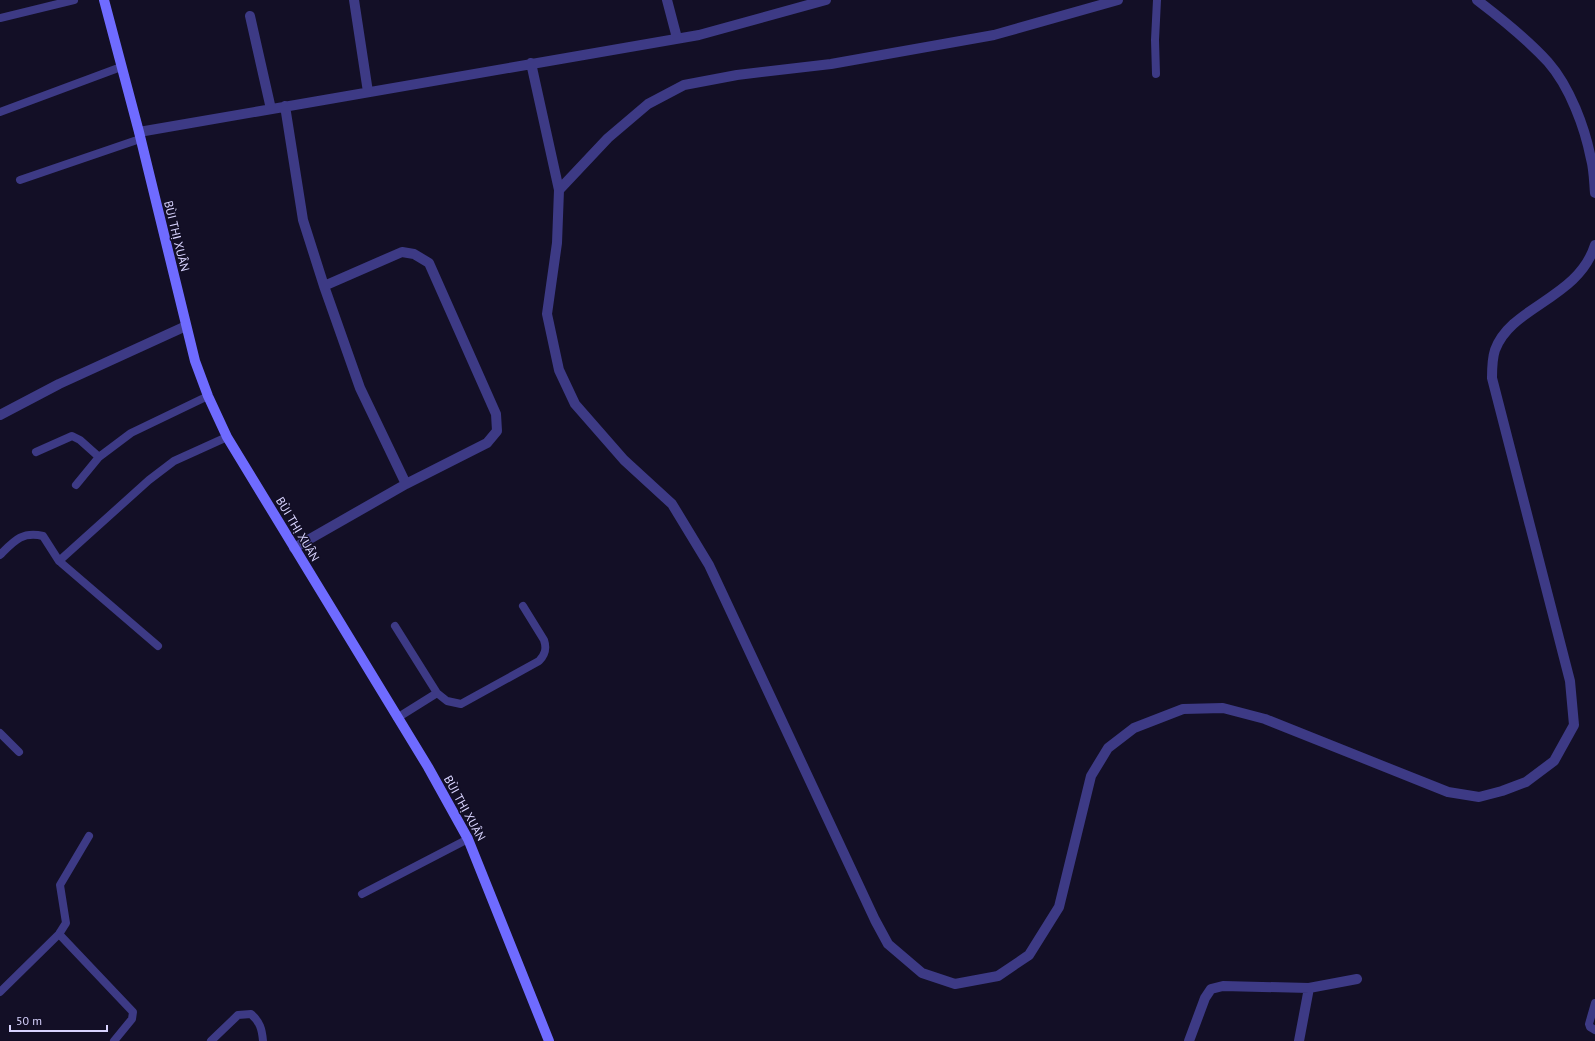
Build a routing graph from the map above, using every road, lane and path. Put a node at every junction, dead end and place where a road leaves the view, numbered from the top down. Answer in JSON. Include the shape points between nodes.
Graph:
{"nodes":[{"id":1,"x":74,"y":0,"type":"edge"},
{"id":2,"x":104,"y":0,"type":"edge"},
{"id":3,"x":354,"y":0,"type":"edge"},
{"id":4,"x":667,"y":0,"type":"edge"},
{"id":5,"x":826,"y":0,"type":"edge"},
{"id":6,"x":1118,"y":0,"type":"edge"},
{"id":7,"x":1156,"y":0,"type":"edge"},
{"id":8,"x":1477,"y":0,"type":"edge"},
{"id":9,"x":250,"y":16,"type":"dead end"},
{"id":10,"x":0,"y":18,"type":"edge"},
{"id":11,"x":677,"y":38,"type":"junction"},
{"id":12,"x":531,"y":63,"type":"junction"},
{"id":13,"x":121,"y":67,"type":"junction"},
{"id":14,"x":1156,"y":74,"type":"dead end"},
{"id":15,"x":368,"y":92,"type":"junction"},
{"id":16,"x":285,"y":106,"type":"junction"},
{"id":17,"x":271,"y":109,"type":"junction"},
{"id":18,"x":0,"y":112,"type":"edge"},
{"id":19,"x":139,"y":136,"type":"junction"},
{"id":20,"x":20,"y":180,"type":"dead end"},
{"id":21,"x":559,"y":190,"type":"junction"},
{"id":22,"x":1595,"y":193,"type":"edge"},
{"id":23,"x":1595,"y":245,"type":"edge"},
{"id":24,"x":324,"y":286,"type":"junction"},
{"id":25,"x":186,"y":326,"type":"junction"},
{"id":26,"x":208,"y":396,"type":"junction"},
{"id":27,"x":0,"y":415,"type":"edge"},
{"id":28,"x":227,"y":437,"type":"junction"},
{"id":29,"x":36,"y":452,"type":"dead end"},
{"id":30,"x":99,"y":457,"type":"junction"},
{"id":31,"x":76,"y":484,"type":"dead end"},
{"id":32,"x":406,"y":484,"type":"junction"},
{"id":33,"x":294,"y":548,"type":"junction"},
{"id":34,"x":0,"y":555,"type":"edge"},
{"id":35,"x":59,"y":560,"type":"junction"},
{"id":36,"x":523,"y":606,"type":"dead end"},
{"id":37,"x":395,"y":626,"type":"dead end"},
{"id":38,"x":158,"y":646,"type":"dead end"},
{"id":39,"x":437,"y":693,"type":"junction"},
{"id":40,"x":398,"y":718,"type":"junction"},
{"id":41,"x":0,"y":733,"type":"edge"},
{"id":42,"x":19,"y":752,"type":"dead end"},
{"id":43,"x":90,"y":836,"type":"dead end"},
{"id":44,"x":468,"y":839,"type":"junction"},
{"id":45,"x":362,"y":894,"type":"dead end"},
{"id":46,"x":59,"y":934,"type":"junction"},
{"id":47,"x":1357,"y":979,"type":"dead end"},
{"id":48,"x":1309,"y":988,"type":"junction"},
{"id":49,"x":0,"y":992,"type":"edge"},
{"id":50,"x":1595,"y":1003,"type":"edge"},
{"id":51,"x":1595,"y":1030,"type":"edge"},
{"id":52,"x":114,"y":1041,"type":"edge"},
{"id":53,"x":211,"y":1041,"type":"edge"},
{"id":54,"x":263,"y":1041,"type":"edge"},
{"id":55,"x":549,"y":1041,"type":"edge"},
{"id":56,"x":1189,"y":1041,"type":"edge"},
{"id":57,"x":1299,"y":1041,"type":"edge"}],
"edges":[{"from":1,"to":10,"type":"lane"},
{"from":2,"to":13,"type":"main road","name":"BÙI THỊ XUÂN"},
{"from":3,"to":15,"type":"street"},
{"from":4,"to":11,"type":"street"},
{"from":5,"to":11,"type":"street","via":[[699,35]]},
{"from":6,"to":21,"type":"street","via":[[994,35],[831,64],[684,84],[642,109],[608,138]]},
{"from":7,"to":14,"type":"lane"},
{"from":8,"to":22,"type":"street","via":[[1517,31],[1549,64],[1566,90],[1584,131],[1592,160]]},
{"from":9,"to":17,"type":"street"},
{"from":11,"to":12,"type":"street"},
{"from":12,"to":15,"type":"street"},
{"from":12,"to":21,"type":"street"},
{"from":13,"to":18,"type":"lane"},
{"from":13,"to":19,"type":"main road","name":"BÙI THỊ XUÂN"},
{"from":15,"to":16,"type":"street"},
{"from":16,"to":17,"type":"street"},
{"from":16,"to":24,"type":"street","via":[[303,220]]},
{"from":17,"to":19,"type":"street"},
{"from":19,"to":20,"type":"lane"},
{"from":19,"to":25,"type":"main road","name":"BÙI THỊ XUÂN"},
{"from":21,"to":23,"type":"street","via":[[557,243],[547,314],[559,370],[575,404],[624,460],[672,504],[709,565],[888,944],[922,973],[955,984],[998,976],[1029,955],[1059,907],[1091,776],[1108,748],[1134,728],[1183,709],[1224,708],[1265,719],[1448,792],[1479,797],[1526,782],[1554,761],[1574,726],[1570,681],[1492,378],[1492,365],[1495,350],[1510,328],[1578,276],[1592,256]]},
{"from":24,"to":32,"type":"street","via":[[360,388]]},
{"from":24,"to":32,"type":"street","via":[[402,252],[414,254],[429,263],[496,414],[497,431],[488,443]]},
{"from":25,"to":26,"type":"main road","name":"BÙI THỊ XUÂN"},
{"from":25,"to":27,"type":"street","via":[[59,384]]},
{"from":26,"to":28,"type":"main road","name":"BÙI THỊ XUÂN"},
{"from":26,"to":30,"type":"lane","via":[[131,433]]},
{"from":28,"to":33,"type":"main road","name":"BÙI THỊ XUÂN"},
{"from":28,"to":35,"type":"lane","via":[[174,461]]},
{"from":29,"to":30,"type":"lane","via":[[72,436]]},
{"from":30,"to":31,"type":"lane"},
{"from":32,"to":33,"type":"street"},
{"from":33,"to":40,"type":"main road","name":"BÙI THỊ XUÂN"},
{"from":34,"to":35,"type":"lane","via":[[11,544],[28,534],[43,536]]},
{"from":35,"to":38,"type":"lane"},
{"from":36,"to":39,"type":"lane","via":[[544,640],[545,655],[539,661],[461,704],[447,701]]},
{"from":37,"to":39,"type":"lane"},
{"from":39,"to":40,"type":"lane"},
{"from":40,"to":44,"type":"main road","name":"BÙI THỊ XUÂN"},
{"from":41,"to":42,"type":"lane"},
{"from":43,"to":46,"type":"lane","via":[[60,885],[66,923]]},
{"from":44,"to":45,"type":"lane"},
{"from":44,"to":55,"type":"main road","name":"BÙI THỊ XUÂN"},
{"from":46,"to":49,"type":"lane"},
{"from":46,"to":52,"type":"lane","via":[[133,1012],[132,1019]]},
{"from":47,"to":48,"type":"street"},
{"from":48,"to":56,"type":"street","via":[[1223,986],[1211,989],[1205,998]]},
{"from":48,"to":57,"type":"street"},
{"from":50,"to":51,"type":"lane","via":[[1590,1027]]},
{"from":53,"to":54,"type":"lane","via":[[238,1015],[251,1014],[258,1020]]}]}
